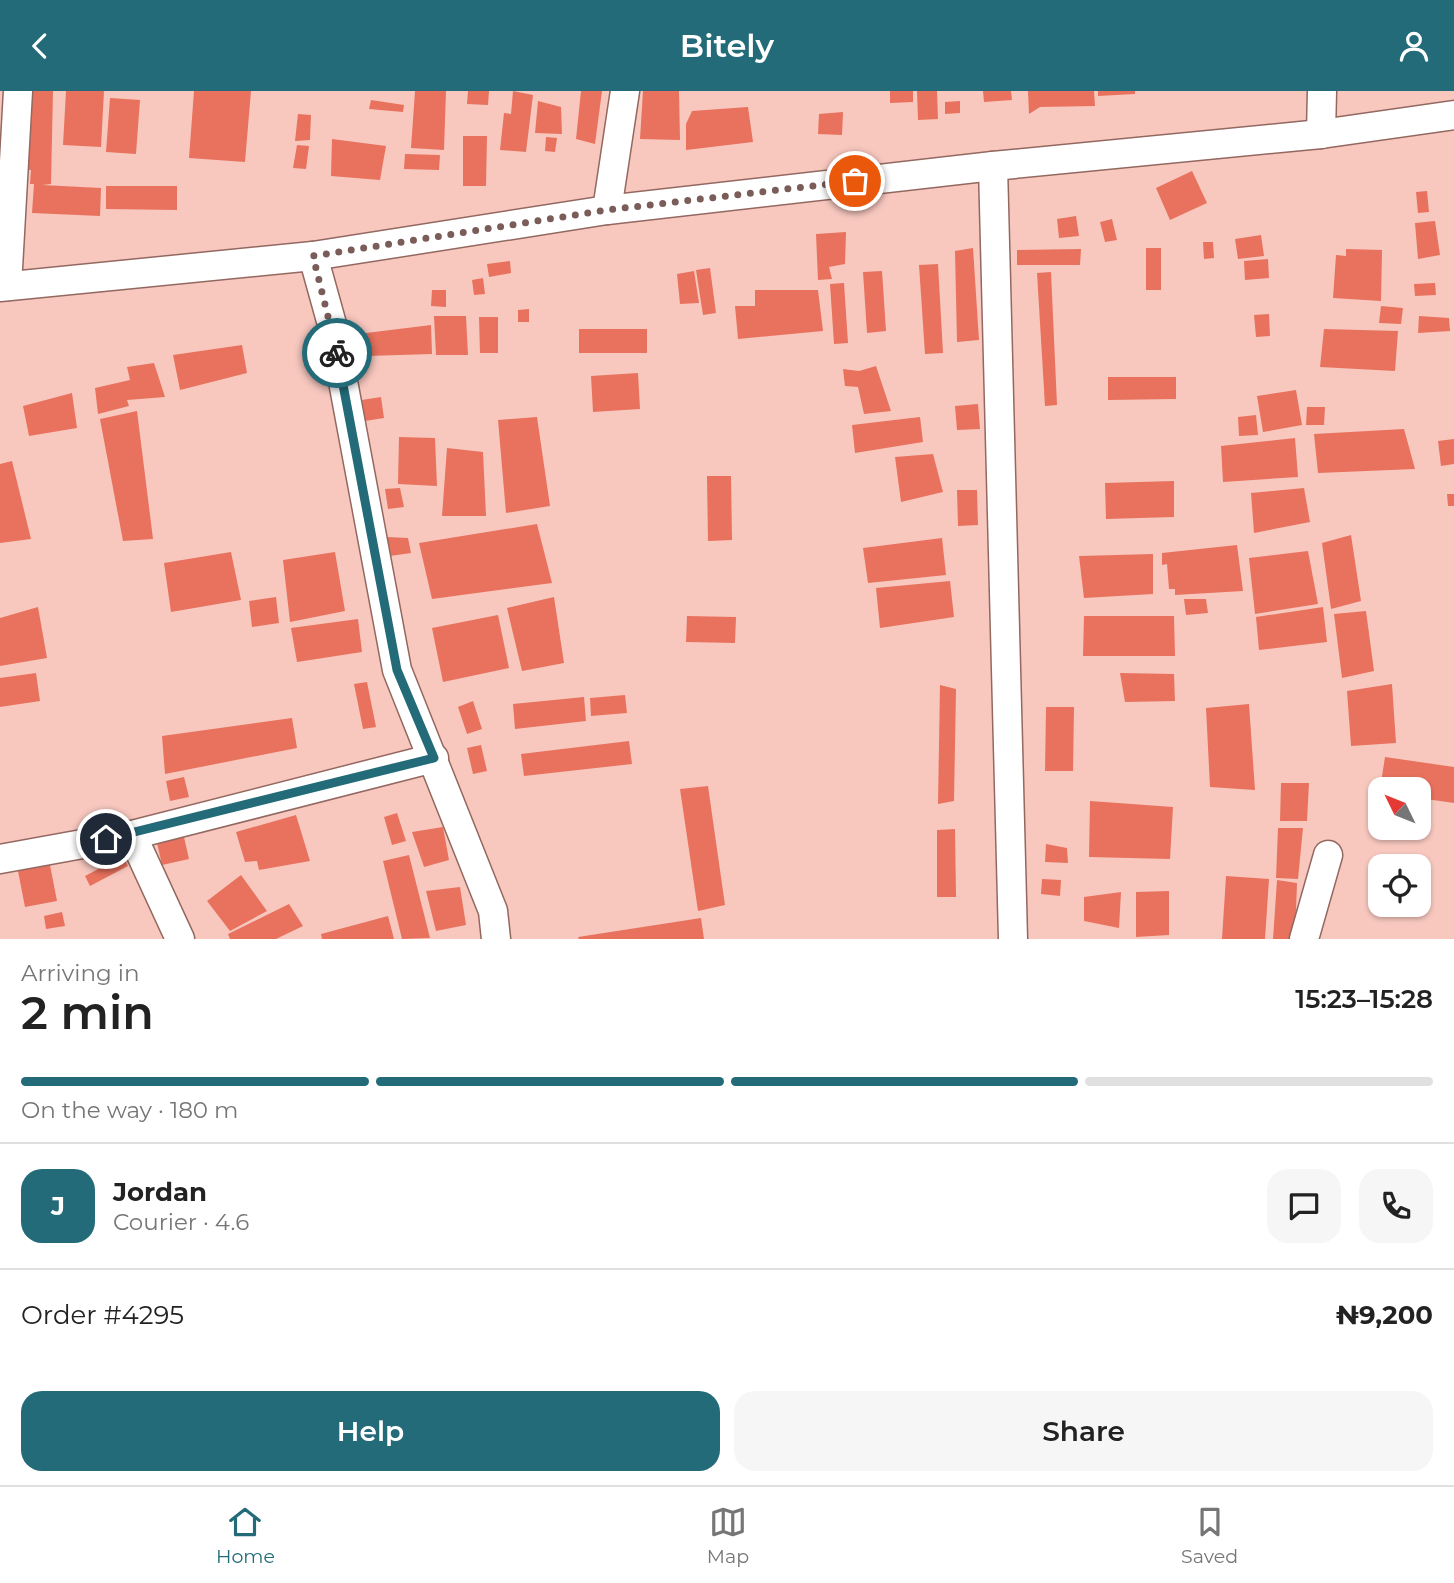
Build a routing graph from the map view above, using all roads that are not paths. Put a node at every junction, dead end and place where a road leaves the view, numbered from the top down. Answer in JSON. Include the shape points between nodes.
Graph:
{"nodes":[{"id":1,"x":18,"y":91,"type":"edge"},
{"id":2,"x":625,"y":91,"type":"edge"},
{"id":3,"x":1322,"y":91,"type":"edge"},
{"id":4,"x":1453,"y":121,"type":"edge"},
{"id":5,"x":1321,"y":134,"type":"junction"},
{"id":6,"x":993,"y":166,"type":"junction"},
{"id":7,"x":607,"y":210,"type":"junction"},
{"id":8,"x":313,"y":256,"type":"junction"},
{"id":9,"x":4,"y":286,"type":"edge"},
{"id":10,"x":434,"y":758,"type":"junction"},
{"id":11,"x":132,"y":835,"type":"junction"},
{"id":12,"x":1328,"y":855,"type":"dead end"},
{"id":13,"x":0,"y":859,"type":"edge"},
{"id":14,"x":180,"y":939,"type":"edge"},
{"id":15,"x":496,"y":939,"type":"edge"},
{"id":16,"x":1013,"y":939,"type":"edge"},
{"id":17,"x":1304,"y":939,"type":"edge"}],
"edges":[{"from":1,"to":9,"type":"street"},
{"from":2,"to":7,"type":"street"},
{"from":3,"to":5,"type":"street"},
{"from":4,"to":5,"type":"street"},
{"from":5,"to":6,"type":"street"},
{"from":6,"to":7,"type":"street"},
{"from":6,"to":16,"type":"street"},
{"from":7,"to":8,"type":"street"},
{"from":8,"to":9,"type":"street"},
{"from":8,"to":10,"type":"street","via":[[332,328],[397,670]]},
{"from":10,"to":11,"type":"street"},
{"from":10,"to":15,"type":"street","via":[[493,911]]},
{"from":11,"to":13,"type":"street"},
{"from":11,"to":14,"type":"street"},
{"from":12,"to":17,"type":"street"}]}
